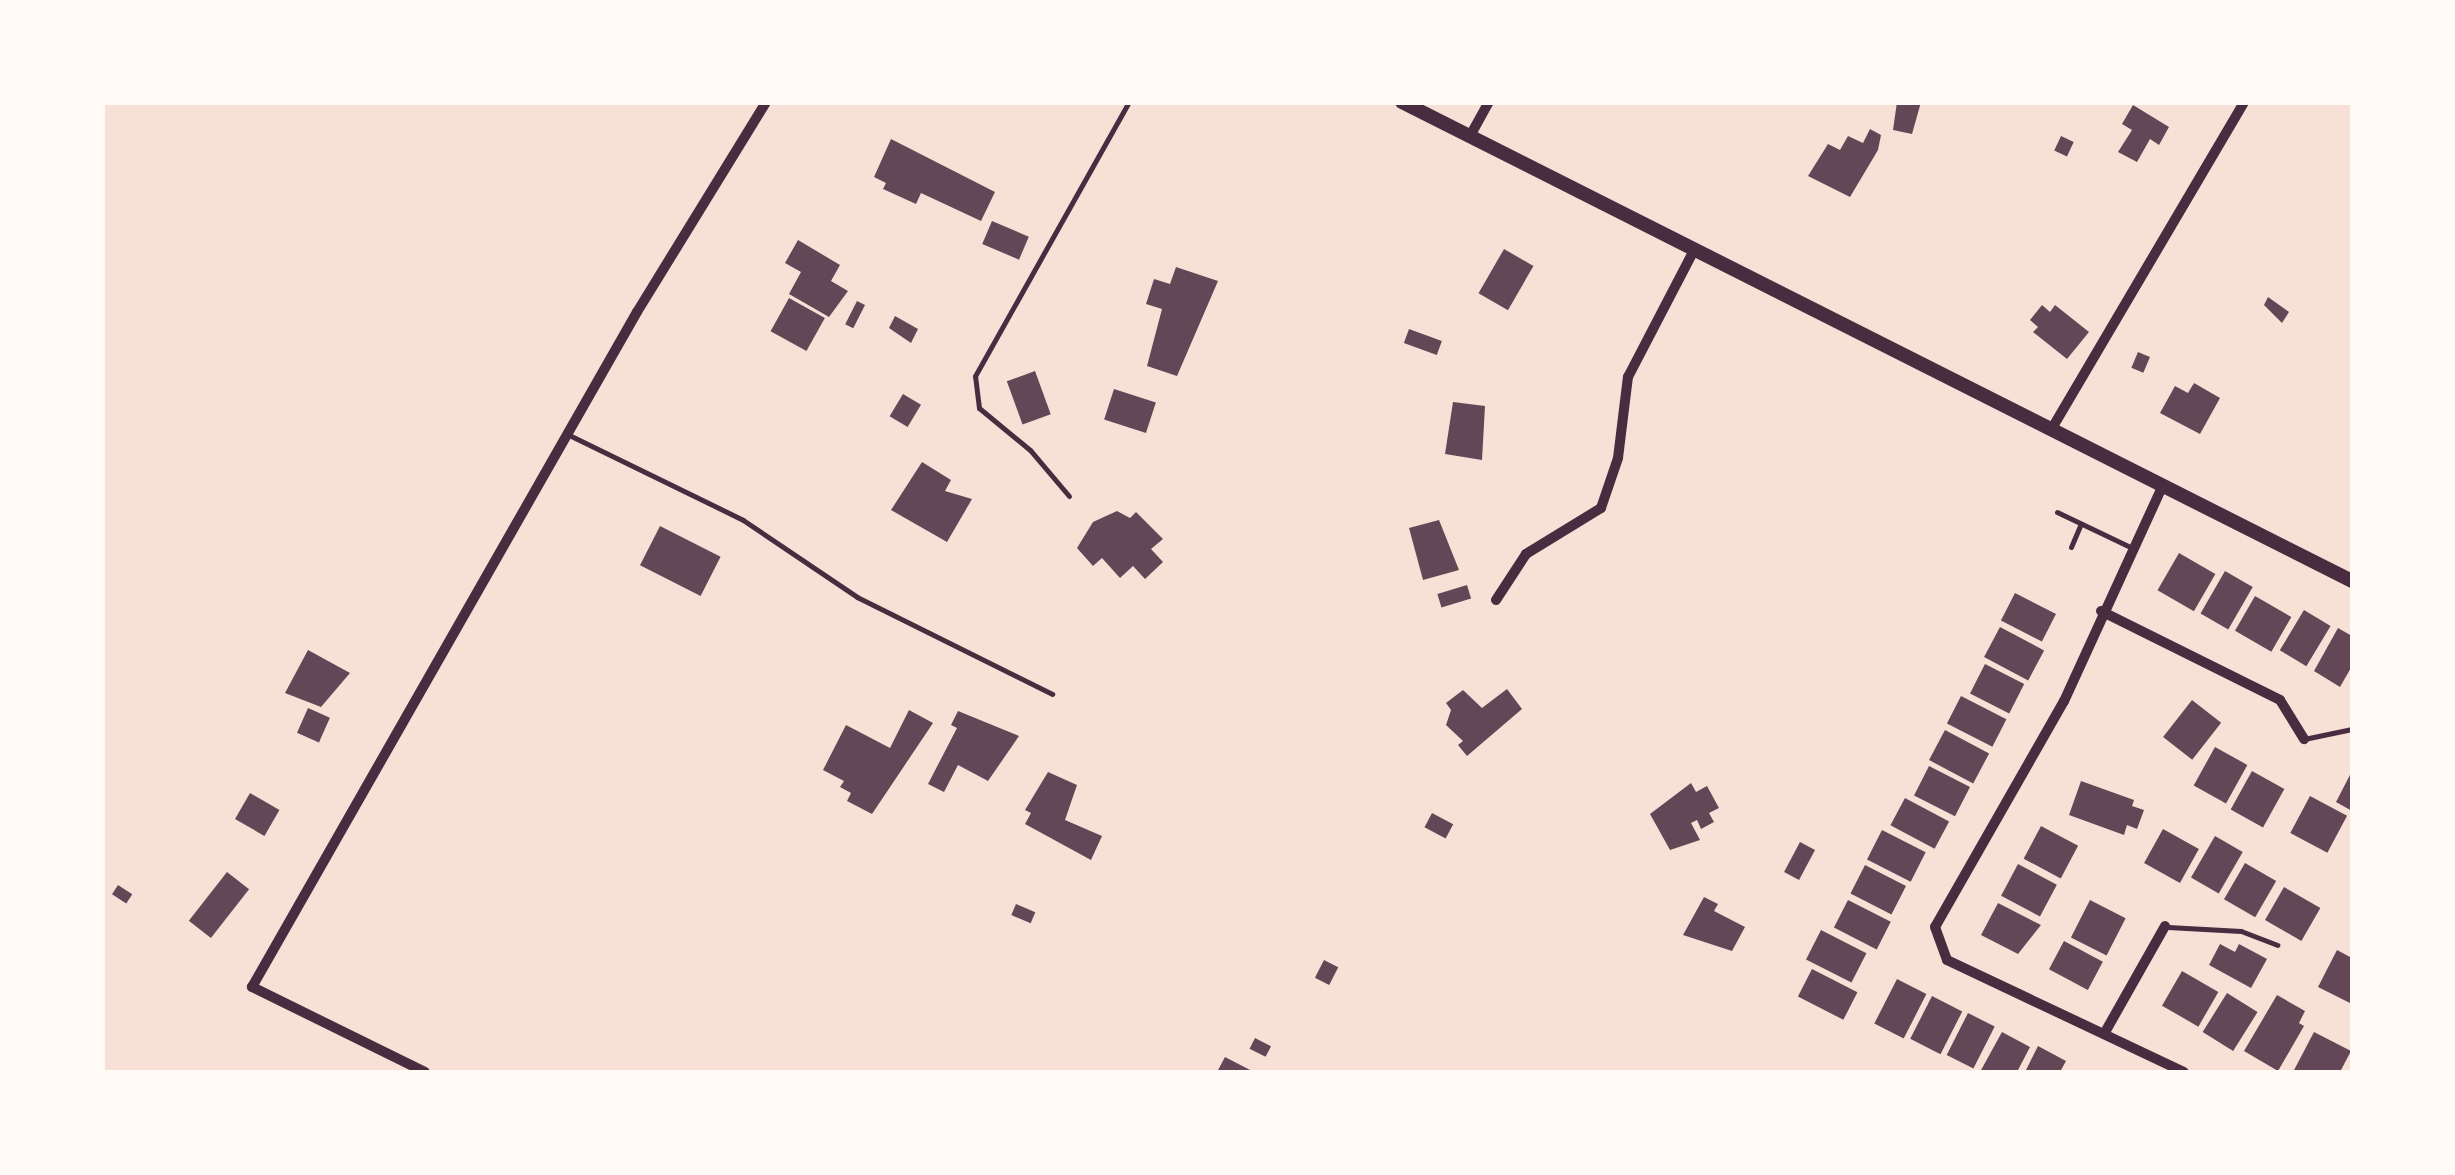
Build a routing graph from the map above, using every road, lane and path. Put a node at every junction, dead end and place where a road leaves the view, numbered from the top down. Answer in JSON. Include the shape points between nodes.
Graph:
{"nodes":[{"id":1,"x":766,"y":102,"type":"edge"},
{"id":2,"x":1130,"y":102,"type":"edge"},
{"id":3,"x":1402,"y":102,"type":"edge"},
{"id":4,"x":1489,"y":102,"type":"edge"},
{"id":5,"x":2244,"y":102,"type":"edge"},
{"id":6,"x":1470,"y":136,"type":"junction"},
{"id":7,"x":1692,"y":254,"type":"junction"},
{"id":8,"x":2052,"y":430,"type":"junction"},
{"id":9,"x":568,"y":434,"type":"junction"},
{"id":10,"x":2162,"y":485,"type":"junction"},
{"id":11,"x":1070,"y":496,"type":"dead end"},
{"id":12,"x":2057,"y":512,"type":"dead end"},
{"id":13,"x":2082,"y":524,"type":"junction"},
{"id":14,"x":2071,"y":548,"type":"dead end"},
{"id":15,"x":2132,"y":548,"type":"junction"},
{"id":16,"x":2352,"y":581,"type":"edge"},
{"id":17,"x":1496,"y":600,"type":"dead end"},
{"id":18,"x":2101,"y":610,"type":"junction"},
{"id":19,"x":1052,"y":694,"type":"dead end"},
{"id":20,"x":2352,"y":729,"type":"edge"},
{"id":21,"x":2304,"y":740,"type":"joint"},
{"id":22,"x":2165,"y":926,"type":"joint"},
{"id":23,"x":2277,"y":945,"type":"dead end"},
{"id":24,"x":2104,"y":1034,"type":"junction"},
{"id":25,"x":425,"y":1072,"type":"edge"},
{"id":26,"x":2184,"y":1072,"type":"edge"}],
"edges":[{"from":1,"to":9,"type":"street"},
{"from":2,"to":11,"type":"lane","via":[[975,376],[979,408],[1030,450]]},
{"from":3,"to":6,"type":"street"},
{"from":4,"to":6,"type":"street"},
{"from":5,"to":8,"type":"street"},
{"from":6,"to":7,"type":"street"},
{"from":7,"to":8,"type":"street"},
{"from":7,"to":17,"type":"street","via":[[1628,377],[1615,472],[1602,508],[1526,554]]},
{"from":8,"to":10,"type":"street"},
{"from":9,"to":19,"type":"lane","via":[[743,520],[857,597]]},
{"from":9,"to":25,"type":"street","via":[[252,987]]},
{"from":10,"to":15,"type":"street"},
{"from":10,"to":16,"type":"street"},
{"from":12,"to":13,"type":"lane"},
{"from":13,"to":14,"type":"lane"},
{"from":13,"to":15,"type":"lane"},
{"from":15,"to":18,"type":"street"},
{"from":18,"to":21,"type":"street","via":[[2280,700]]},
{"from":18,"to":24,"type":"street","via":[[2064,701],[1940,911],[1936,942],[1947,960]]},
{"from":20,"to":21,"type":"lane"},
{"from":22,"to":23,"type":"lane","via":[[2241,931]]},
{"from":22,"to":24,"type":"street"},
{"from":24,"to":26,"type":"street"}]}
